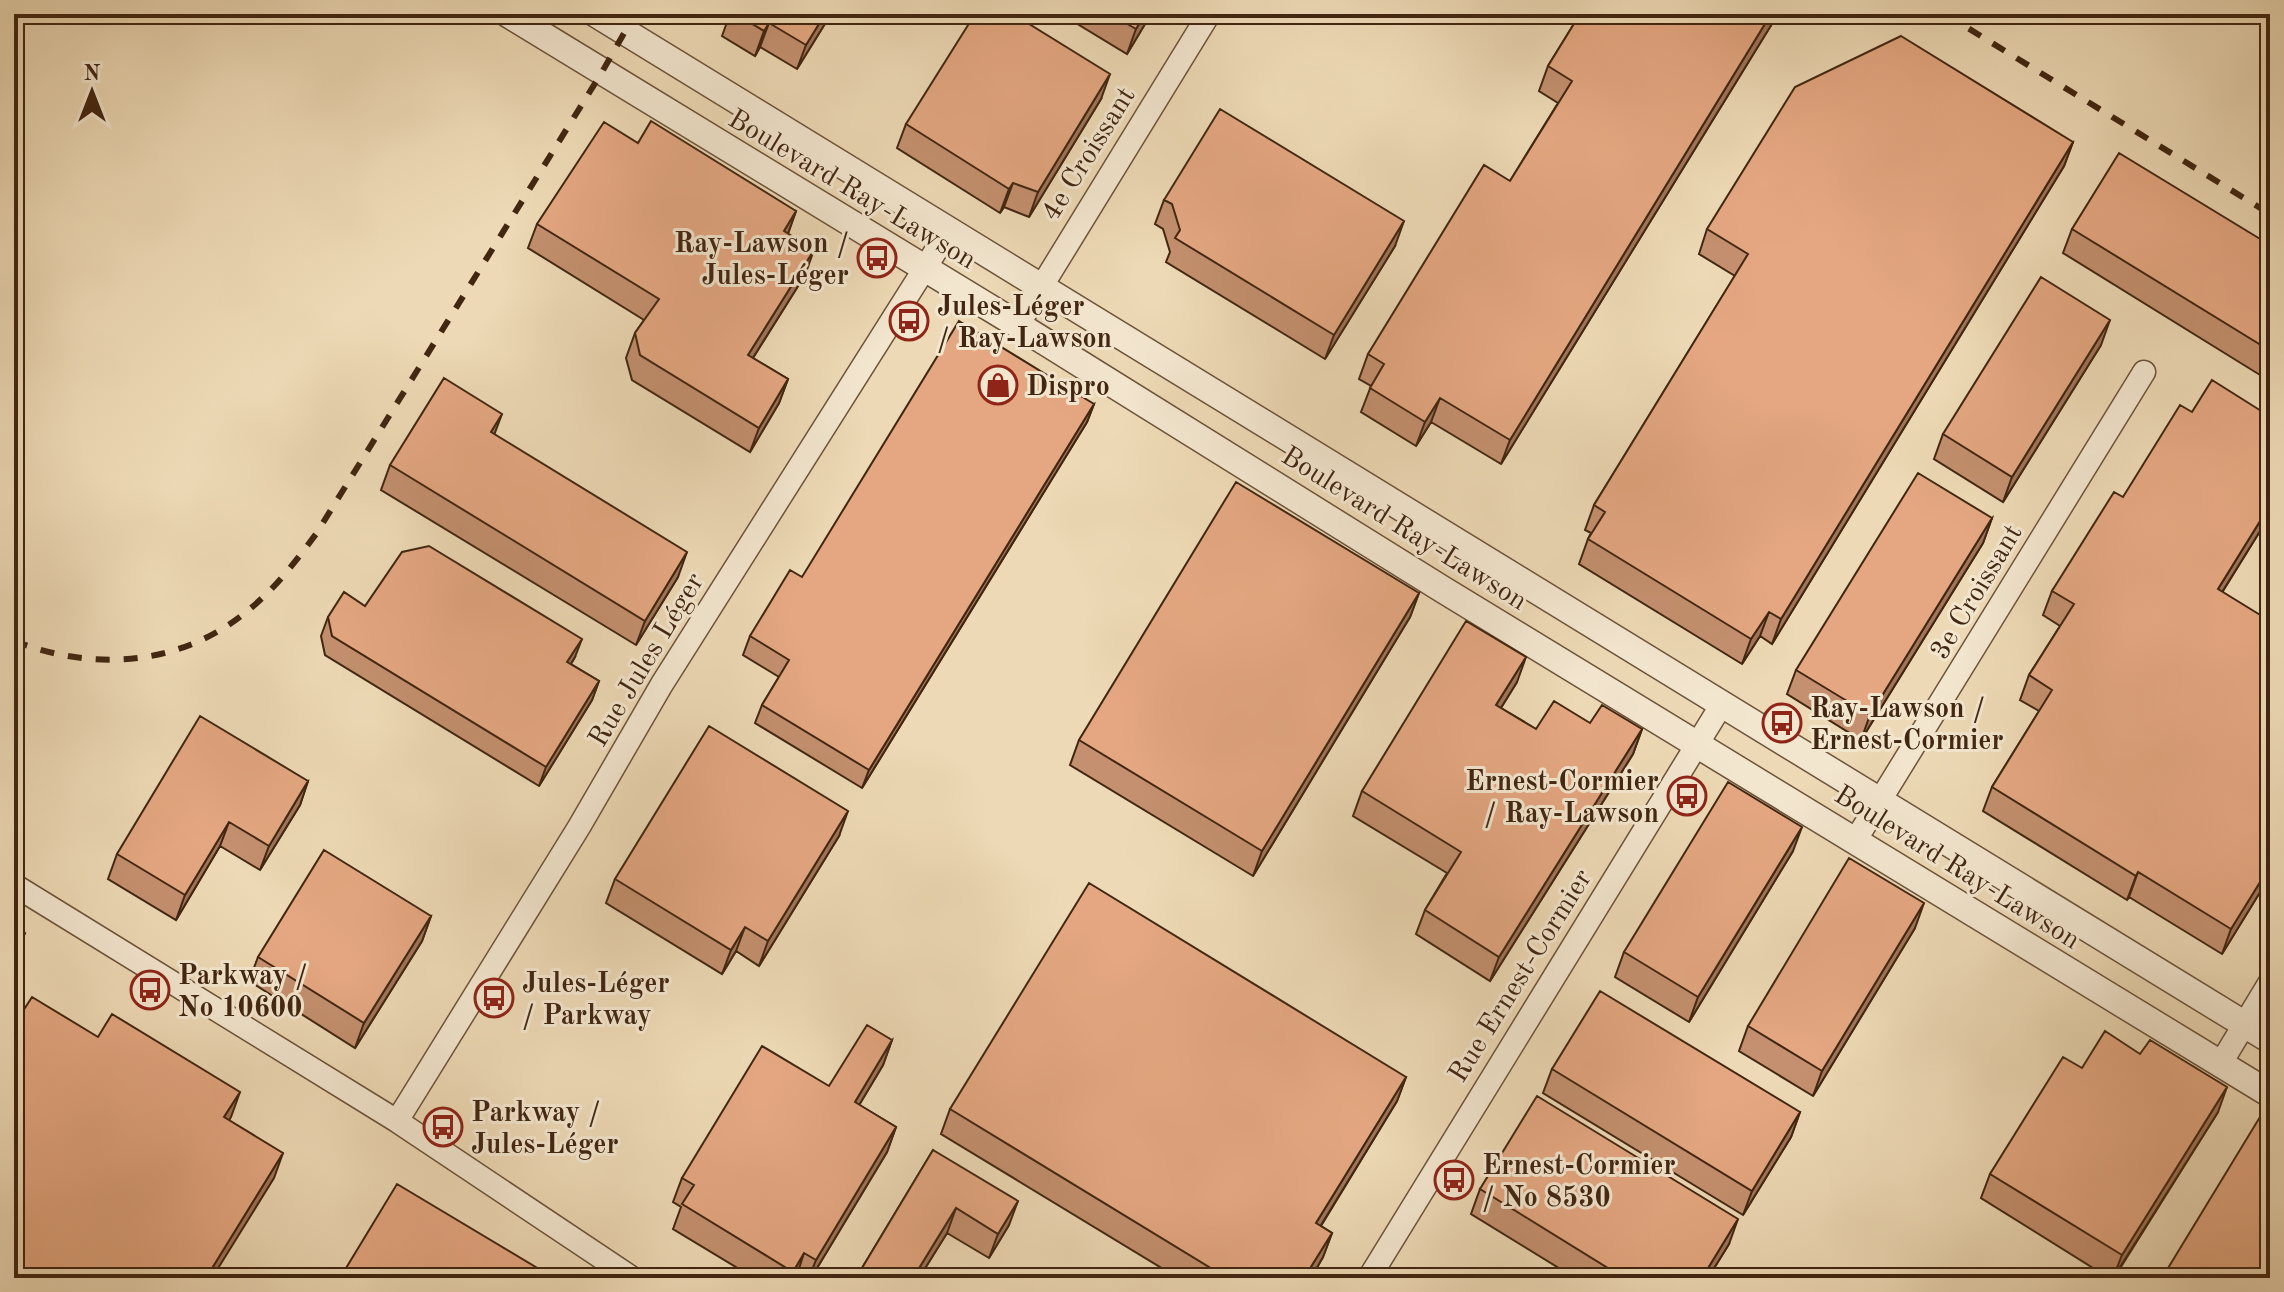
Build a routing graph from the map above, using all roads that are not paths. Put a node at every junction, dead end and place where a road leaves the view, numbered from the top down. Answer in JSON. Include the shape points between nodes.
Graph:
{"nodes":[{"id":1,"x":508,"y":14,"type":"edge"},
{"id":2,"x":596,"y":14,"type":"edge"},
{"id":3,"x":1209,"y":14,"type":"edge"},
{"id":4,"x":949,"y":230,"type":"junction"},
{"id":5,"x":924,"y":269,"type":"junction"},
{"id":6,"x":1041,"y":288,"type":"junction"},
{"id":7,"x":1018,"y":325,"type":"junction"},
{"id":8,"x":2144,"y":372,"type":"dead end"},
{"id":9,"x":1722,"y":704,"type":"junction"},
{"id":10,"x":1698,"y":743,"type":"junction"},
{"id":11,"x":1880,"y":801,"type":"junction"},
{"id":12,"x":1855,"y":841,"type":"junction"},
{"id":13,"x":14,"y":885,"type":"edge"},
{"id":14,"x":2270,"y":982,"type":"edge"},
{"id":15,"x":2245,"y":1024,"type":"junction"},
{"id":16,"x":2270,"y":1040,"type":"edge"},
{"id":17,"x":2221,"y":1063,"type":"junction"},
{"id":18,"x":2270,"y":1094,"type":"edge"},
{"id":19,"x":397,"y":1121,"type":"junction"},
{"id":20,"x":632,"y":1278,"type":"edge"},
{"id":21,"x":1369,"y":1278,"type":"edge"}],
"edges":[{"from":1,"to":5,"type":"street","name":"Boulevard Ray-Lawson"},
{"from":2,"to":4,"type":"street","name":"Boulevard Ray-Lawson"},
{"from":3,"to":6,"type":"street","name":"4e Croissant"},
{"from":4,"to":5,"type":"street","name":"Rue Jules Léger"},
{"from":4,"to":6,"type":"street","name":"Boulevard Ray-Lawson"},
{"from":5,"to":7,"type":"street","name":"Boulevard Ray-Lawson"},
{"from":5,"to":19,"type":"street","name":"Rue Jules Léger","via":[[671,670]]},
{"from":6,"to":7,"type":"street","name":"4e Croissant"},
{"from":6,"to":9,"type":"street","name":"Boulevard Ray-Lawson"},
{"from":7,"to":10,"type":"street","name":"Boulevard Ray-Lawson"},
{"from":8,"to":11,"type":"street","name":"3e Croissant"},
{"from":9,"to":10,"type":"street","name":"Rue Ernest-Cormier"},
{"from":9,"to":11,"type":"street","name":"Boulevard Ray-Lawson"},
{"from":10,"to":12,"type":"street","name":"Boulevard Ray-Lawson"},
{"from":10,"to":21,"type":"street","name":"Rue Ernest-Cormier"},
{"from":11,"to":12,"type":"street","name":"3e Croissant"},
{"from":11,"to":15,"type":"street","name":"Boulevard Ray-Lawson"},
{"from":12,"to":17,"type":"street","name":"Boulevard Ray-Lawson"},
{"from":13,"to":19,"type":"street"},
{"from":14,"to":15,"type":"street"},
{"from":15,"to":16,"type":"street","name":"Boulevard Ray-Lawson"},
{"from":15,"to":17,"type":"street"},
{"from":17,"to":18,"type":"street","name":"Boulevard Ray-Lawson"},
{"from":19,"to":20,"type":"street"}]}
